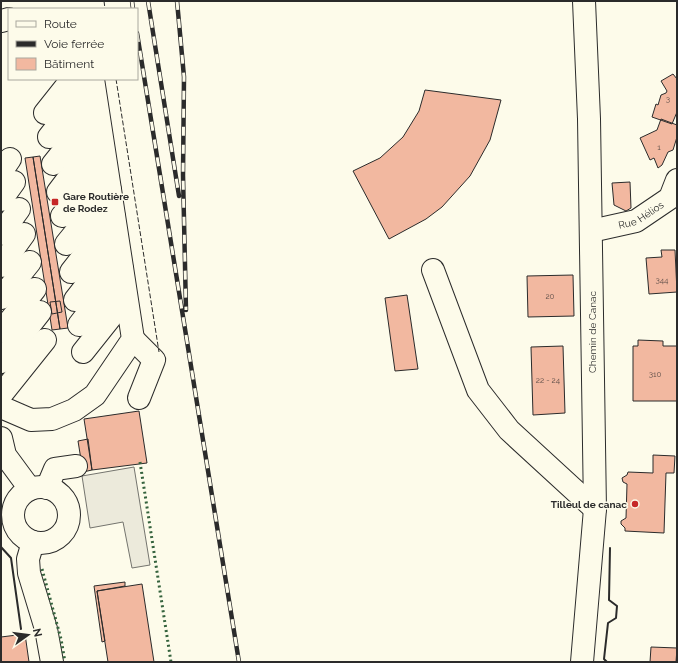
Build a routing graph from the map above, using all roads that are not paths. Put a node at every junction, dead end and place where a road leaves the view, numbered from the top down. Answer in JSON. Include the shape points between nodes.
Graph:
{"nodes":[{"id":1,"x":584,"y":1,"type":"edge"},
{"id":2,"x":86,"y":80,"type":"edge"},
{"id":3,"x":97,"y":108,"type":"junction"},
{"id":4,"x":45,"y":113,"type":"dead end"},
{"id":5,"x":101,"y":135,"type":"junction"},
{"id":6,"x":49,"y":137,"type":"dead end"},
{"id":7,"x":105,"y":163,"type":"junction"},
{"id":8,"x":53,"y":164,"type":"dead end"},
{"id":9,"x":8,"y":171,"type":"edge"},
{"id":10,"x":677,"y":180,"type":"edge"},
{"id":11,"x":110,"y":190,"type":"junction"},
{"id":12,"x":58,"y":192,"type":"dead end"},
{"id":13,"x":10,"y":205,"type":"edge"},
{"id":14,"x":62,"y":216,"type":"dead end"},
{"id":15,"x":114,"y":217,"type":"junction"},
{"id":16,"x":591,"y":231,"type":"junction"},
{"id":17,"x":1,"y":234,"type":"edge"},
{"id":18,"x":24,"y":234,"type":"dead end"},
{"id":19,"x":66,"y":244,"type":"dead end"},
{"id":20,"x":118,"y":245,"type":"junction"},
{"id":21,"x":30,"y":262,"type":"dead end"},
{"id":22,"x":1,"y":266,"type":"edge"},
{"id":23,"x":122,"y":270,"type":"junction"},
{"id":24,"x":433,"y":270,"type":"dead end"},
{"id":25,"x":71,"y":272,"type":"dead end"},
{"id":26,"x":35,"y":288,"type":"dead end"},
{"id":27,"x":1,"y":298,"type":"edge"},
{"id":28,"x":126,"y":298,"type":"junction"},
{"id":29,"x":75,"y":300,"type":"dead end"},
{"id":30,"x":40,"y":312,"type":"dead end"},
{"id":31,"x":79,"y":325,"type":"dead end"},
{"id":32,"x":131,"y":331,"type":"junction"},
{"id":33,"x":1,"y":332,"type":"edge"},
{"id":34,"x":45,"y":340,"type":"dead end"},
{"id":35,"x":83,"y":352,"type":"dead end"},
{"id":36,"x":1,"y":362,"type":"edge"},
{"id":37,"x":88,"y":381,"type":"dead end"},
{"id":38,"x":1,"y":395,"type":"edge"},
{"id":39,"x":140,"y":398,"type":"dead end"},
{"id":40,"x":1,"y":407,"type":"edge"},
{"id":41,"x":1,"y":438,"type":"edge"},
{"id":42,"x":76,"y":466,"type":"dead end"},
{"id":43,"x":38,"y":489,"type":"junction"},
{"id":44,"x":1,"y":499,"type":"edge"},
{"id":45,"x":595,"y":509,"type":"junction"},
{"id":46,"x":13,"y":517,"type":"junction"},
{"id":47,"x":33,"y":542,"type":"junction"},
{"id":48,"x":52,"y":662,"type":"edge"},
{"id":49,"x":582,"y":662,"type":"edge"}],
"edges":[{"from":1,"to":16,"type":"street","name":"Chemin de Canac","via":[[588,57]]},
{"from":2,"to":3,"type":"street"},
{"from":2,"to":4,"type":"street"},
{"from":2,"to":6,"type":"street"},
{"from":3,"to":5,"type":"street"},
{"from":3,"to":8,"type":"street"},
{"from":5,"to":7,"type":"street"},
{"from":5,"to":12,"type":"street"},
{"from":7,"to":11,"type":"street"},
{"from":7,"to":14,"type":"street"},
{"from":9,"to":13,"type":"street"},
{"from":10,"to":16,"type":"street","name":"Rue Hélios","via":[[670,198],[636,221]]},
{"from":11,"to":15,"type":"street"},
{"from":11,"to":19,"type":"street"},
{"from":13,"to":17,"type":"street"},
{"from":15,"to":20,"type":"street"},
{"from":15,"to":25,"type":"street"},
{"from":16,"to":45,"type":"street","name":"Chemin de Canac"},
{"from":18,"to":22,"type":"street"},
{"from":20,"to":23,"type":"street"},
{"from":20,"to":29,"type":"street"},
{"from":21,"to":27,"type":"street"},
{"from":23,"to":28,"type":"street"},
{"from":23,"to":31,"type":"street"},
{"from":24,"to":45,"type":"street","via":[[478,390],[509,430]]},
{"from":26,"to":33,"type":"street"},
{"from":28,"to":32,"type":"street"},
{"from":28,"to":35,"type":"street"},
{"from":30,"to":36,"type":"street"},
{"from":32,"to":37,"type":"street"},
{"from":32,"to":39,"type":"street","via":[[154,360]]},
{"from":32,"to":40,"type":"street","via":[[95,395],[74,410],[52,419],[31,420]]},
{"from":34,"to":38,"type":"street"},
{"from":41,"to":43,"type":"street","via":[[5,455]]},
{"from":42,"to":43,"type":"street","via":[[55,469]]},
{"from":43,"to":46,"type":"street","via":[[17,501]]},
{"from":43,"to":47,"type":"street","via":[[62,497],[69,514],[68,523],[58,537],[50,542]]},
{"from":44,"to":46,"type":"street"},
{"from":45,"to":49,"type":"street","name":"Chemin de Canac"},
{"from":46,"to":47,"type":"street","via":[[19,533]]},
{"from":47,"to":48,"type":"street","via":[[28,559],[29,572],[46,629]]}]}
